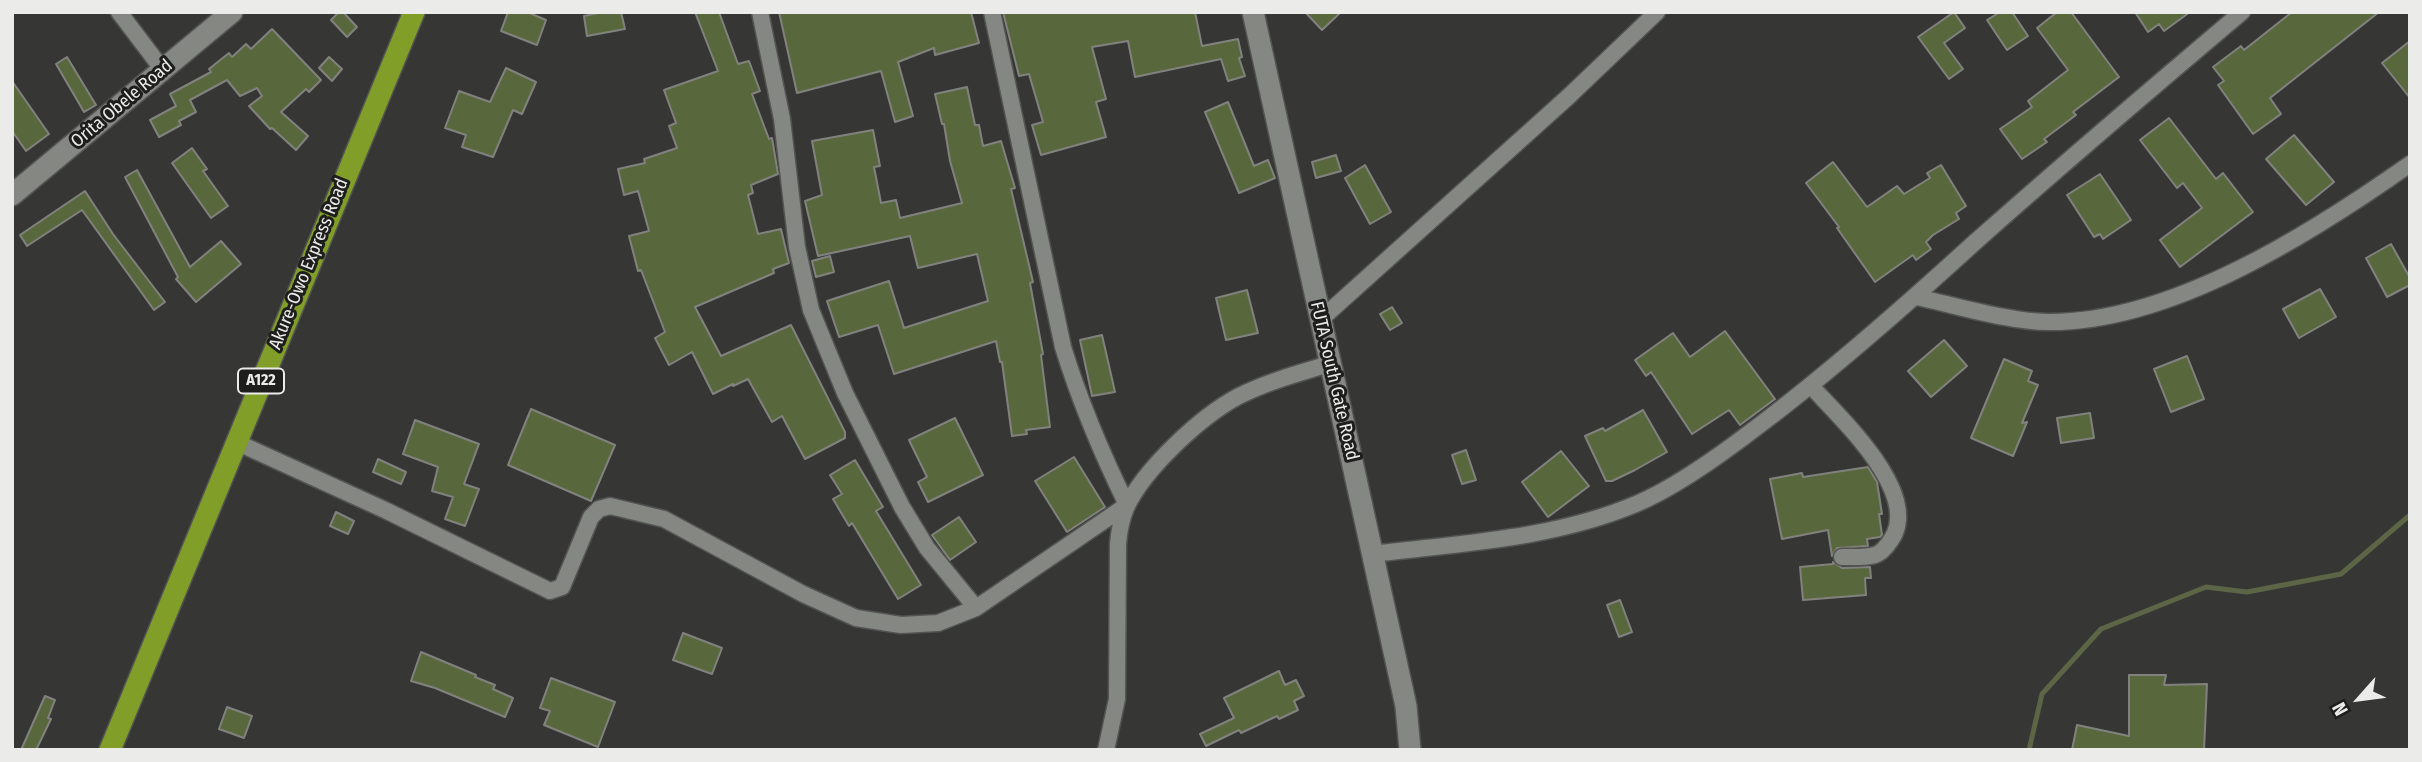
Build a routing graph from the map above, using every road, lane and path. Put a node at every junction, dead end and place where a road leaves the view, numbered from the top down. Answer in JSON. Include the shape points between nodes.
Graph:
{"nodes":[{"id":1,"x":120,"y":12,"type":"edge"},
{"id":2,"x":232,"y":12,"type":"edge"},
{"id":3,"x":414,"y":12,"type":"edge"},
{"id":4,"x":760,"y":12,"type":"edge"},
{"id":5,"x":992,"y":12,"type":"edge"},
{"id":6,"x":1254,"y":12,"type":"edge"},
{"id":7,"x":1657,"y":12,"type":"edge"},
{"id":8,"x":2242,"y":12,"type":"edge"},
{"id":9,"x":163,"y":70,"type":"junction"},
{"id":10,"x":2410,"y":164,"type":"edge"},
{"id":11,"x":12,"y":195,"type":"edge"},
{"id":12,"x":1916,"y":297,"type":"junction"},
{"id":13,"x":1320,"y":320,"type":"junction"},
{"id":14,"x":1329,"y":364,"type":"junction"},
{"id":15,"x":1811,"y":386,"type":"junction"},
{"id":16,"x":236,"y":442,"type":"junction"},
{"id":17,"x":1127,"y":505,"type":"junction"},
{"id":18,"x":1373,"y":554,"type":"junction"},
{"id":19,"x":1842,"y":557,"type":"dead end"},
{"id":20,"x":976,"y":608,"type":"junction"},
{"id":21,"x":110,"y":750,"type":"edge"},
{"id":22,"x":1106,"y":750,"type":"edge"},
{"id":23,"x":1410,"y":750,"type":"edge"}],
"edges":[{"from":1,"to":9,"type":"street"},
{"from":2,"to":9,"type":"main road","name":"Orita Obele Road"},
{"from":3,"to":16,"type":"highway","name":"Akure-Owo Express Road","number":"A122"},
{"from":4,"to":20,"type":"street","via":[[782,119],[797,247],[811,310],[845,393],[902,507],[927,548]]},
{"from":5,"to":17,"type":"street","via":[[1063,347],[1103,457]]},
{"from":6,"to":13,"type":"main road","name":"FUTA South Gate Road"},
{"from":7,"to":13,"type":"street"},
{"from":8,"to":12,"type":"street"},
{"from":9,"to":11,"type":"main road","name":"Orita Obele Road"},
{"from":10,"to":12,"type":"street","via":[[2349,207],[2251,261],[2183,294],[2131,310],[2046,323]]},
{"from":12,"to":15,"type":"street"},
{"from":13,"to":14,"type":"main road","name":"FUTA South Gate Road"},
{"from":14,"to":17,"type":"street","via":[[1249,392],[1209,415],[1181,438]]},
{"from":14,"to":18,"type":"main road","name":"FUTA South Gate Road"},
{"from":15,"to":18,"type":"street","via":[[1726,450],[1638,503],[1525,536]]},
{"from":15,"to":19,"type":"street","via":[[1858,437],[1885,475],[1897,502],[1899,519],[1886,548],[1876,555]]},
{"from":16,"to":20,"type":"street","via":[[550,591],[562,587],[591,517],[610,506],[664,519],[856,618],[901,625],[937,623]]},
{"from":16,"to":21,"type":"highway","name":"Akure-Owo Express Road","number":"A122"},
{"from":17,"to":20,"type":"street"},
{"from":17,"to":22,"type":"street","via":[[1118,544],[1117,699]]},
{"from":18,"to":23,"type":"main road","name":"FUTA South Gate Road","via":[[1406,706]]}]}
